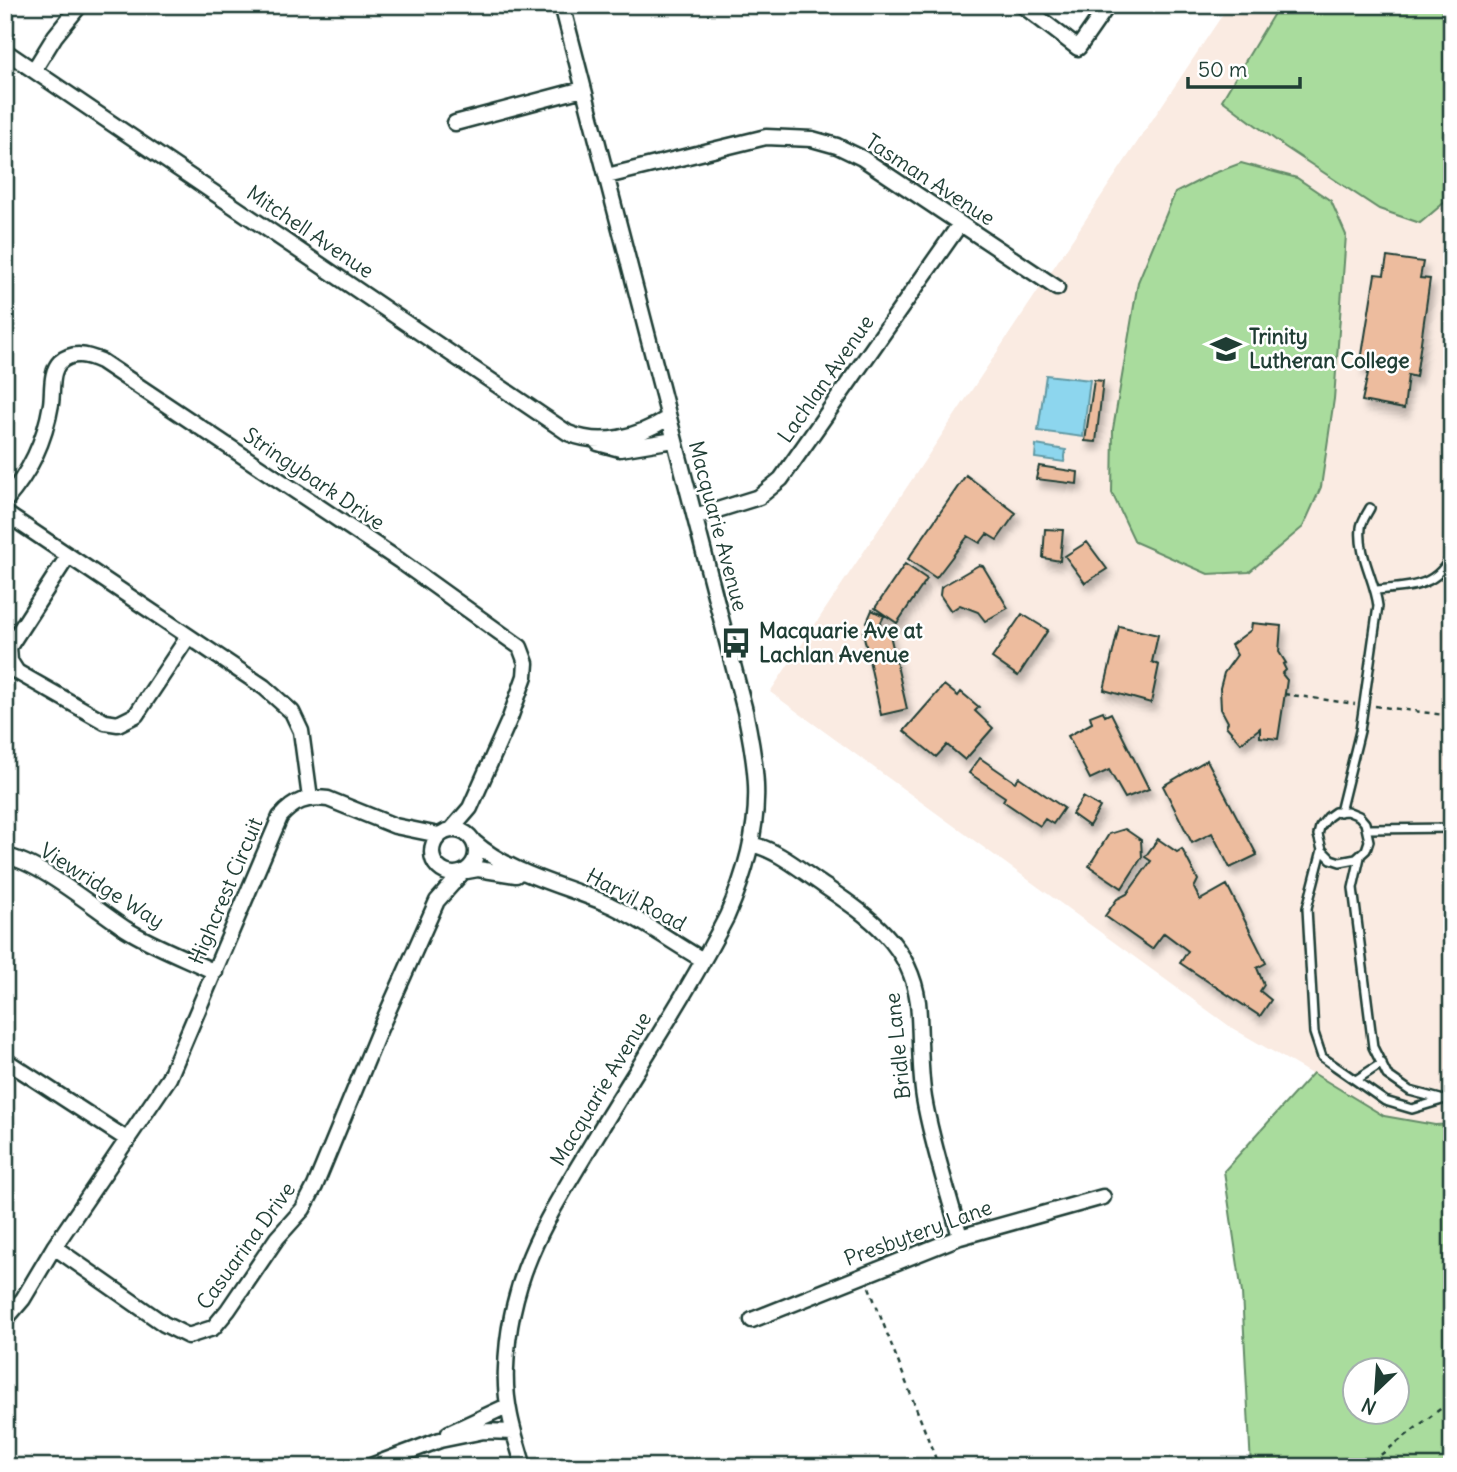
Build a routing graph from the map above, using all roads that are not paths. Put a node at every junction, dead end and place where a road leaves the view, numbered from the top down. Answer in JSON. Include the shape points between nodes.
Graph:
{"nodes":[{"id":1,"x":80,"y":5,"type":"edge"},
{"id":2,"x":562,"y":5,"type":"edge"},
{"id":3,"x":1022,"y":5,"type":"edge"},
{"id":4,"x":1108,"y":5,"type":"edge"},
{"id":5,"x":5,"y":51,"type":"edge"},
{"id":6,"x":34,"y":70,"type":"junction"},
{"id":7,"x":583,"y":89,"type":"junction"},
{"id":8,"x":455,"y":123,"type":"dead end"},
{"id":9,"x":607,"y":176,"type":"junction"},
{"id":10,"x":960,"y":224,"type":"junction"},
{"id":11,"x":1057,"y":288,"type":"dead end"},
{"id":12,"x":668,"y":418,"type":"junction"},
{"id":13,"x":594,"y":440,"type":"junction"},
{"id":14,"x":674,"y":440,"type":"junction"},
{"id":15,"x":5,"y":501,"type":"edge"},
{"id":16,"x":1370,"y":508,"type":"dead end"},
{"id":17,"x":5,"y":513,"type":"edge"},
{"id":18,"x":695,"y":517,"type":"junction"},
{"id":19,"x":1452,"y":554,"type":"edge"},
{"id":20,"x":68,"y":556,"type":"junction"},
{"id":21,"x":1376,"y":590,"type":"junction"},
{"id":22,"x":188,"y":636,"type":"junction"},
{"id":23,"x":310,"y":797,"type":"junction"},
{"id":24,"x":470,"y":808,"type":"junction"},
{"id":25,"x":1340,"y":812,"type":"junction"},
{"id":26,"x":395,"y":826,"type":"junction"},
{"id":27,"x":1452,"y":828,"type":"edge"},
{"id":28,"x":1368,"y":829,"type":"junction"},
{"id":29,"x":444,"y":833,"type":"junction"},
{"id":30,"x":472,"y":839,"type":"junction"},
{"id":31,"x":751,"y":844,"type":"junction"},
{"id":32,"x":1322,"y":850,"type":"junction"},
{"id":33,"x":431,"y":853,"type":"junction"},
{"id":34,"x":5,"y":856,"type":"edge"},
{"id":35,"x":1360,"y":856,"type":"junction"},
{"id":36,"x":438,"y":868,"type":"junction"},
{"id":37,"x":464,"y":872,"type":"junction"},
{"id":38,"x":548,"y":882,"type":"junction"},
{"id":39,"x":437,"y":901,"type":"junction"},
{"id":40,"x":703,"y":960,"type":"junction"},
{"id":41,"x":215,"y":972,"type":"junction"},
{"id":42,"x":5,"y":1060,"type":"edge"},
{"id":43,"x":1381,"y":1063,"type":"junction"},
{"id":44,"x":1356,"y":1080,"type":"junction"},
{"id":45,"x":1452,"y":1097,"type":"edge"},
{"id":46,"x":1441,"y":1100,"type":"junction"},
{"id":47,"x":128,"y":1140,"type":"junction"},
{"id":48,"x":1102,"y":1197,"type":"dead end"},
{"id":49,"x":960,"y":1237,"type":"junction"},
{"id":50,"x":54,"y":1247,"type":"junction"},
{"id":51,"x":5,"y":1320,"type":"edge"},
{"id":52,"x":752,"y":1320,"type":"dead end"},
{"id":53,"x":508,"y":1406,"type":"junction"},
{"id":54,"x":514,"y":1432,"type":"junction"},
{"id":55,"x":440,"y":1440,"type":"junction"},
{"id":56,"x":368,"y":1467,"type":"edge"},
{"id":57,"x":524,"y":1467,"type":"edge"}],
"edges":[{"from":1,"to":6,"type":"street"},
{"from":2,"to":7,"type":"street","name":"Macquarie Avenue"},
{"from":3,"to":4,"type":"street","via":[[1078,48]]},
{"from":5,"to":6,"type":"street","name":"Mitchell Avenue"},
{"from":6,"to":13,"type":"street","name":"Mitchell Avenue","via":[[559,428]]},
{"from":7,"to":8,"type":"street"},
{"from":7,"to":9,"type":"street","name":"Macquarie Avenue"},
{"from":9,"to":10,"type":"street","name":"Tasman Avenue","via":[[766,137],[813,139],[862,158]]},
{"from":9,"to":12,"type":"street","name":"Macquarie Avenue"},
{"from":10,"to":11,"type":"street","name":"Tasman Avenue"},
{"from":10,"to":18,"type":"street","name":"Lachlan Avenue","via":[[781,479],[758,497]]},
{"from":12,"to":13,"type":"street","name":"Mitchell Avenue","via":[[630,435]]},
{"from":12,"to":14,"type":"street","name":"Macquarie Avenue"},
{"from":13,"to":14,"type":"street","name":"Mitchell Avenue","via":[[620,449]]},
{"from":14,"to":18,"type":"street","name":"Macquarie Avenue"},
{"from":15,"to":24,"type":"street","name":"Stringybark Drive","via":[[42,438],[54,371],[60,362],[86,355],[101,361],[520,647],[525,676]]},
{"from":16,"to":21,"type":"lane","via":[[1360,528]]},
{"from":17,"to":20,"type":"street"},
{"from":18,"to":31,"type":"street","name":"Macquarie Avenue","via":[[749,733],[756,786]]},
{"from":19,"to":21,"type":"lane","via":[[1443,571],[1429,582]]},
{"from":20,"to":22,"type":"street"},
{"from":20,"to":22,"type":"street","via":[[9,647],[17,672],[105,722],[118,724],[136,715]]},
{"from":21,"to":25,"type":"lane","via":[[1378,606],[1365,705]]},
{"from":22,"to":23,"type":"street","via":[[264,687],[292,712],[301,731]]},
{"from":23,"to":26,"type":"street","via":[[339,802]]},
{"from":23,"to":41,"type":"street","name":"Highcrest Circuit","via":[[280,817]]},
{"from":24,"to":29,"type":"street","name":"Stringybark Drive"},
{"from":24,"to":30,"type":"street","name":"Stringybark Drive"},
{"from":25,"to":28,"type":"lane","via":[[1359,816]]},
{"from":25,"to":32,"type":"lane","via":[[1320,827]]},
{"from":26,"to":29,"type":"street"},
{"from":26,"to":33,"type":"street"},
{"from":27,"to":28,"type":"lane"},
{"from":28,"to":35,"type":"lane","via":[[1369,841]]},
{"from":29,"to":30,"type":"street","via":[[458,830]]},
{"from":29,"to":33,"type":"street","via":[[434,841]]},
{"from":30,"to":37,"type":"street","via":[[476,854]]},
{"from":30,"to":38,"type":"street","name":"Harvil Road","via":[[500,861]]},
{"from":31,"to":40,"type":"street","name":"Macquarie Avenue","via":[[737,894]]},
{"from":31,"to":49,"type":"street","name":"Bridle Lane","via":[[776,853],[869,916],[901,954],[918,1000],[927,1114]]},
{"from":32,"to":35,"type":"lane","via":[[1340,862]]},
{"from":32,"to":44,"type":"lane","via":[[1307,908],[1314,1033],[1322,1056]]},
{"from":33,"to":36,"type":"street"},
{"from":34,"to":41,"type":"street","name":"Viewridge Way","via":[[17,858],[57,882],[129,931]]},
{"from":35,"to":43,"type":"lane","via":[[1353,888],[1373,1047]]},
{"from":36,"to":37,"type":"street","via":[[448,874]]},
{"from":36,"to":39,"type":"street","name":"Casuarina Drive"},
{"from":37,"to":38,"type":"street","name":"Harvil Road","via":[[495,871]]},
{"from":37,"to":39,"type":"street","name":"Casuarina Drive"},
{"from":38,"to":40,"type":"street","name":"Harvil Road","via":[[614,907]]},
{"from":39,"to":50,"type":"street","name":"Casuarina Drive","via":[[303,1209],[213,1328],[188,1336],[164,1324]]},
{"from":40,"to":53,"type":"street","name":"Macquarie Avenue","via":[[559,1198],[527,1261],[507,1347]]},
{"from":41,"to":47,"type":"street","name":"Highcrest Circuit","via":[[169,1077]]},
{"from":42,"to":47,"type":"street"},
{"from":43,"to":44,"type":"lane"},
{"from":43,"to":46,"type":"lane","via":[[1387,1075],[1410,1091]]},
{"from":44,"to":46,"type":"lane","via":[[1385,1101],[1412,1108]]},
{"from":45,"to":46,"type":"lane"},
{"from":47,"to":50,"type":"street","name":"Highcrest Circuit"},
{"from":48,"to":49,"type":"street","name":"Presbytery Lane"},
{"from":49,"to":52,"type":"street","name":"Presbytery Lane"},
{"from":50,"to":51,"type":"street","name":"Highcrest Circuit"},
{"from":53,"to":54,"type":"street","name":"Macquarie Avenue"},
{"from":53,"to":55,"type":"street"},
{"from":54,"to":55,"type":"street","via":[[484,1431]]},
{"from":54,"to":57,"type":"street","name":"Macquarie Avenue"},
{"from":55,"to":56,"type":"street"}]}
